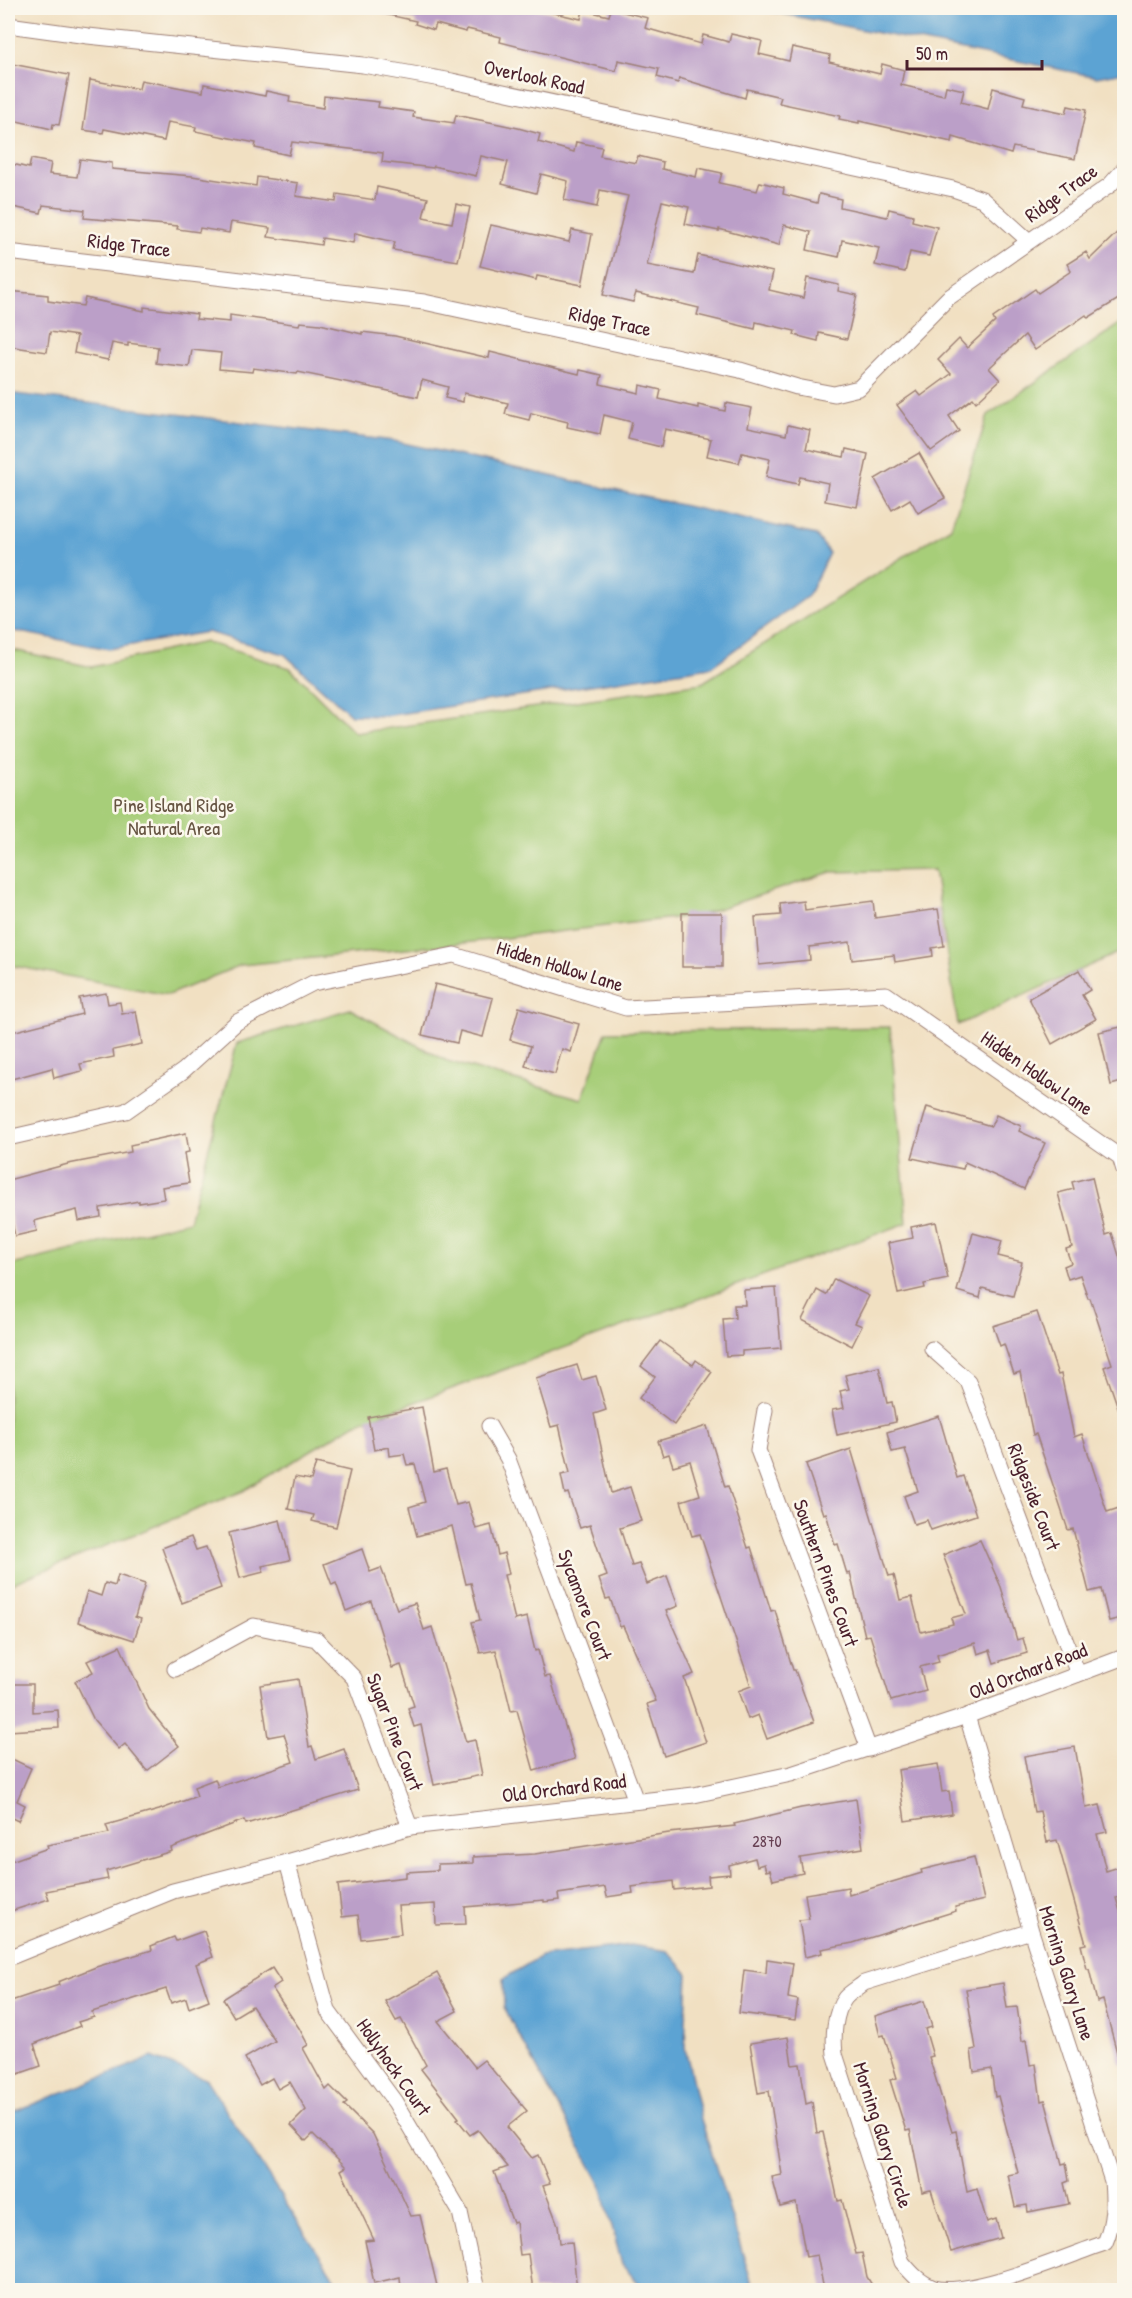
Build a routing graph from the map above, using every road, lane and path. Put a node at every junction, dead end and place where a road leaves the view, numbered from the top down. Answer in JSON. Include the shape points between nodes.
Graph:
{"nodes":[{"id":1,"x":8,"y":25,"type":"edge"},
{"id":2,"x":1125,"y":169,"type":"edge"},
{"id":3,"x":1029,"y":241,"type":"junction"},
{"id":4,"x":8,"y":252,"type":"edge"},
{"id":5,"x":8,"y":1138,"type":"edge"},
{"id":6,"x":1125,"y":1170,"type":"edge"},
{"id":7,"x":932,"y":1349,"type":"dead end"},
{"id":8,"x":765,"y":1410,"type":"dead end"},
{"id":9,"x":489,"y":1426,"type":"dead end"},
{"id":10,"x":1125,"y":1657,"type":"edge"},
{"id":11,"x":175,"y":1669,"type":"dead end"},
{"id":12,"x":1078,"y":1674,"type":"junction"},
{"id":13,"x":967,"y":1716,"type":"junction"},
{"id":14,"x":868,"y":1749,"type":"junction"},
{"id":15,"x":636,"y":1801,"type":"junction"},
{"id":16,"x":410,"y":1827,"type":"junction"},
{"id":17,"x":287,"y":1862,"type":"junction"},
{"id":18,"x":1031,"y":1931,"type":"junction"},
{"id":19,"x":8,"y":1958,"type":"edge"},
{"id":20,"x":1105,"y":2243,"type":"joint"},
{"id":21,"x":477,"y":2290,"type":"edge"}],
"edges":[{"from":1,"to":3,"type":"street","name":"Overlook Road","via":[[363,65],[453,81],[953,189],[982,199]]},
{"from":2,"to":3,"type":"street","name":"Ridge Trace","via":[[1110,185]]},
{"from":3,"to":4,"type":"street","name":"Ridge Trace","via":[[948,298],[859,388],[834,394],[424,302]]},
{"from":5,"to":6,"type":"street","name":"Hidden Hollow Lane","via":[[126,1111],[183,1071],[237,1022],[313,983],[454,955],[626,1008],[886,994],[1120,1158]]},
{"from":7,"to":12,"type":"street","name":"Ridgeside Court","via":[[968,1381]]},
{"from":8,"to":14,"type":"street","name":"Southern Pines Court","via":[[758,1450]]},
{"from":9,"to":15,"type":"street","name":"Sycamore Court","via":[[508,1459]]},
{"from":10,"to":12,"type":"street","name":"Old Orchard Road"},
{"from":11,"to":16,"type":"street","name":"Sugar Pine Court","via":[[254,1626],[316,1639],[354,1678]]},
{"from":12,"to":13,"type":"street","name":"Old Orchard Road"},
{"from":13,"to":14,"type":"street","name":"Old Orchard Road"},
{"from":13,"to":18,"type":"street","name":"Morning Glory Lane"},
{"from":14,"to":15,"type":"street","name":"Old Orchard Road","via":[[791,1774],[694,1795]]},
{"from":15,"to":16,"type":"street","name":"Old Orchard Road"},
{"from":16,"to":17,"type":"street","name":"Old Orchard Road"},
{"from":17,"to":19,"type":"street","name":"Old Orchard Road","via":[[173,1891]]},
{"from":17,"to":21,"type":"street","name":"Hollyhock Court","via":[[328,2011],[395,2102],[460,2212]]},
{"from":18,"to":20,"type":"street","name":"Morning Glory Lane","via":[[1112,2181],[1113,2224]]},
{"from":18,"to":20,"type":"street","name":"Morning Glory Circle","via":[[864,1983],[845,1998],[838,2015],[833,2038],[835,2054],[902,2262],[916,2278],[934,2288],[973,2289]]}]}
